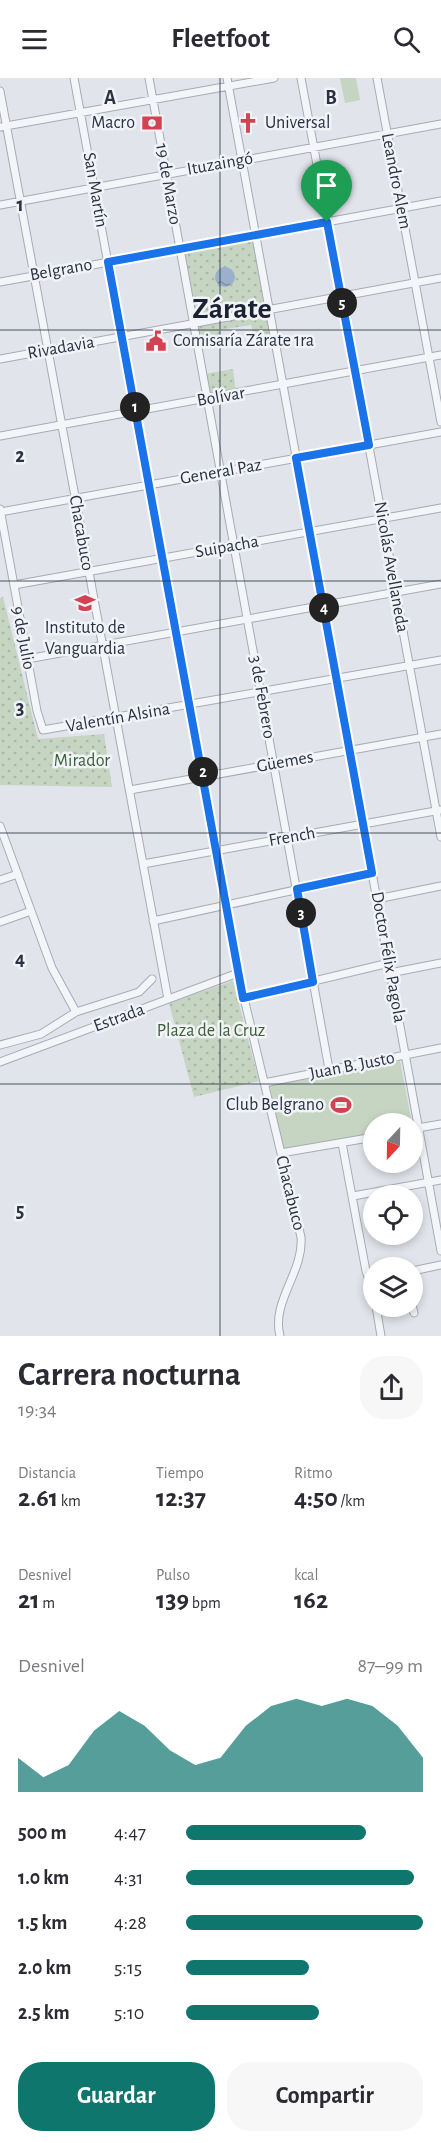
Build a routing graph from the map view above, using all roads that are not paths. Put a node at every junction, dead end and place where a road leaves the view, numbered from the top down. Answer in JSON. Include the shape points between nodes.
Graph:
{"nodes":[{"id":1,"x":74,"y":78,"type":"edge"},
{"id":2,"x":149,"y":78,"type":"edge"},
{"id":3,"x":274,"y":78,"type":"edge"},
{"id":4,"x":301,"y":78,"type":"edge"},
{"id":5,"x":377,"y":78,"type":"edge"},
{"id":6,"x":228,"y":82,"type":"edge"},
{"id":7,"x":0,"y":91,"type":"edge"},
{"id":8,"x":153,"y":100,"type":"junction"},
{"id":9,"x":81,"y":113,"type":"junction"},
{"id":10,"x":441,"y":124,"type":"edge"},
{"id":11,"x":3,"y":126,"type":"edge"},
{"id":12,"x":387,"y":134,"type":"junction"},
{"id":13,"x":314,"y":147,"type":"junction"},
{"id":14,"x":243,"y":159,"type":"junction"},
{"id":15,"x":166,"y":173,"type":"junction"},
{"id":16,"x":94,"y":187,"type":"junction"},
{"id":17,"x":20,"y":201,"type":"junction"},
{"id":18,"x":441,"y":201,"type":"edge"},
{"id":19,"x":0,"y":205,"type":"edge"},
{"id":20,"x":401,"y":208,"type":"junction"},
{"id":21,"x":327,"y":222,"type":"junction"},
{"id":22,"x":256,"y":234,"type":"junction"},
{"id":23,"x":180,"y":249,"type":"junction"},
{"id":24,"x":108,"y":262,"type":"junction"},
{"id":25,"x":34,"y":276,"type":"junction"},
{"id":26,"x":441,"y":278,"type":"edge"},
{"id":27,"x":0,"y":282,"type":"edge"},
{"id":28,"x":415,"y":283,"type":"junction"},
{"id":29,"x":341,"y":297,"type":"junction"},
{"id":30,"x":270,"y":310,"type":"junction"},
{"id":31,"x":194,"y":324,"type":"junction"},
{"id":32,"x":122,"y":337,"type":"junction"},
{"id":33,"x":47,"y":351,"type":"junction"},
{"id":34,"x":441,"y":355,"type":"edge"},
{"id":35,"x":429,"y":357,"type":"junction"},
{"id":36,"x":0,"y":359,"type":"edge"},
{"id":37,"x":356,"y":372,"type":"junction"},
{"id":38,"x":283,"y":385,"type":"junction"},
{"id":39,"x":208,"y":399,"type":"junction"},
{"id":40,"x":136,"y":412,"type":"junction"},
{"id":41,"x":441,"y":422,"type":"edge"},
{"id":42,"x":62,"y":425,"type":"junction"},
{"id":43,"x":441,"y":432,"type":"edge"},
{"id":44,"x":0,"y":436,"type":"edge"},
{"id":45,"x":369,"y":445,"type":"junction"},
{"id":46,"x":296,"y":458,"type":"junction"},
{"id":47,"x":221,"y":472,"type":"junction"},
{"id":48,"x":149,"y":485,"type":"junction"},
{"id":49,"x":74,"y":498,"type":"junction"},
{"id":50,"x":441,"y":508,"type":"edge"},
{"id":51,"x":0,"y":510,"type":"edge"},
{"id":52,"x":382,"y":519,"type":"junction"},
{"id":53,"x":310,"y":532,"type":"junction"},
{"id":54,"x":234,"y":546,"type":"junction"},
{"id":55,"x":163,"y":558,"type":"junction"},
{"id":56,"x":88,"y":571,"type":"junction"},
{"id":57,"x":441,"y":584,"type":"edge"},
{"id":58,"x":14,"y":585,"type":"junction"},
{"id":59,"x":396,"y":592,"type":"junction"},
{"id":60,"x":323,"y":605,"type":"junction"},
{"id":61,"x":248,"y":619,"type":"junction"},
{"id":62,"x":176,"y":632,"type":"junction"},
{"id":63,"x":102,"y":645,"type":"junction"},
{"id":64,"x":27,"y":659,"type":"junction"},
{"id":65,"x":441,"y":660,"type":"edge"},
{"id":66,"x":409,"y":666,"type":"junction"},
{"id":67,"x":337,"y":679,"type":"junction"},
{"id":68,"x":261,"y":693,"type":"junction"},
{"id":69,"x":190,"y":706,"type":"junction"},
{"id":70,"x":115,"y":719,"type":"junction"},
{"id":71,"x":43,"y":730,"type":"joint"},
{"id":72,"x":441,"y":734,"type":"edge"},
{"id":73,"x":422,"y":738,"type":"junction"},
{"id":74,"x":350,"y":751,"type":"junction"},
{"id":75,"x":274,"y":764,"type":"junction"},
{"id":76,"x":204,"y":777,"type":"junction"},
{"id":77,"x":130,"y":790,"type":"junction"},
{"id":78,"x":439,"y":810,"type":"edge"},
{"id":79,"x":364,"y":824,"type":"junction"},
{"id":80,"x":0,"y":826,"type":"edge"},
{"id":81,"x":441,"y":837,"type":"edge"},
{"id":82,"x":287,"y":838,"type":"junction"},
{"id":83,"x":217,"y":850,"type":"junction"},
{"id":84,"x":142,"y":864,"type":"junction"},
{"id":85,"x":372,"y":873,"type":"junction"},
{"id":86,"x":18,"y":874,"type":"junction"},
{"id":87,"x":0,"y":880,"type":"edge"},
{"id":88,"x":441,"y":886,"type":"edge"},
{"id":89,"x":297,"y":889,"type":"junction"},
{"id":90,"x":377,"y":899,"type":"junction"},
{"id":91,"x":226,"y":906,"type":"junction"},
{"id":92,"x":31,"y":911,"type":"junction"},
{"id":93,"x":153,"y":921,"type":"junction"},
{"id":94,"x":0,"y":922,"type":"edge"},
{"id":95,"x":388,"y":963,"type":"junction"},
{"id":96,"x":441,"y":963,"type":"edge"},
{"id":97,"x":238,"y":973,"type":"junction"},
{"id":98,"x":390,"y":973,"type":"junction"},
{"id":99,"x":152,"y":979,"type":"dead end"},
{"id":100,"x":313,"y":982,"type":"junction"},
{"id":101,"x":243,"y":998,"type":"junction"},
{"id":102,"x":168,"y":999,"type":"junction"},
{"id":103,"x":76,"y":1012,"type":"junction"},
{"id":104,"x":0,"y":1045,"type":"edge"},
{"id":105,"x":441,"y":1048,"type":"edge"},
{"id":106,"x":405,"y":1056,"type":"junction"},
{"id":107,"x":8,"y":1059,"type":"junction"},
{"id":108,"x":0,"y":1062,"type":"edge"},
{"id":109,"x":329,"y":1070,"type":"junction"},
{"id":110,"x":264,"y":1083,"type":"junction"},
{"id":111,"x":414,"y":1113,"type":"edge"},
{"id":112,"x":441,"y":1124,"type":"edge"},
{"id":113,"x":423,"y":1128,"type":"edge"},
{"id":114,"x":363,"y":1139,"type":"edge"},
{"id":115,"x":342,"y":1143,"type":"junction"},
{"id":116,"x":281,"y":1153,"type":"junction"},
{"id":117,"x":423,"y":1158,"type":"edge"},
{"id":118,"x":441,"y":1180,"type":"edge"},
{"id":119,"x":429,"y":1183,"type":"junction"},
{"id":120,"x":353,"y":1196,"type":"junction"},
{"id":121,"x":441,"y":1251,"type":"edge"},
{"id":122,"x":366,"y":1257,"type":"edge"},
{"id":123,"x":441,"y":1265,"type":"edge"},
{"id":124,"x":423,"y":1269,"type":"edge"},
{"id":125,"x":378,"y":1317,"type":"edge"},
{"id":126,"x":280,"y":1336,"type":"edge"},
{"id":127,"x":381,"y":1336,"type":"edge"}],
"edges":[{"from":1,"to":9,"type":"street","name":"San Martín"},
{"from":2,"to":8,"type":"street","name":"19 de Marzo"},
{"from":3,"to":6,"type":"street"},
{"from":4,"to":13,"type":"street","name":"Nicolás Avellaneda"},
{"from":5,"to":12,"type":"street","name":"Leandro Alem"},
{"from":6,"to":8,"type":"street"},
{"from":6,"to":14,"type":"street","name":"Doctor Félix Pagola"},
{"from":7,"to":11,"type":"street","name":"Chacabuco"},
{"from":8,"to":9,"type":"street"},
{"from":8,"to":15,"type":"street","name":"19 de Marzo"},
{"from":9,"to":11,"type":"street"},
{"from":9,"to":16,"type":"street","name":"San Martín"},
{"from":10,"to":12,"type":"street","name":"Ituzaingó"},
{"from":11,"to":17,"type":"street","name":"Chacabuco"},
{"from":12,"to":13,"type":"street","name":"Ituzaingó"},
{"from":12,"to":20,"type":"street","name":"Leandro Alem"},
{"from":13,"to":14,"type":"street","name":"Ituzaingó"},
{"from":13,"to":21,"type":"street","name":"Nicolás Avellaneda"},
{"from":14,"to":15,"type":"street","name":"Ituzaingó"},
{"from":14,"to":22,"type":"street","name":"Doctor Félix Pagola"},
{"from":15,"to":16,"type":"street","name":"Ituzaingó"},
{"from":15,"to":23,"type":"street","name":"19 de Marzo"},
{"from":16,"to":17,"type":"street","name":"Ituzaingó"},
{"from":16,"to":24,"type":"street","name":"San Martín"},
{"from":17,"to":19,"type":"street","name":"Ituzaingó"},
{"from":17,"to":25,"type":"street","name":"Chacabuco"},
{"from":18,"to":20,"type":"street","name":"Belgrano"},
{"from":20,"to":21,"type":"street","name":"Belgrano"},
{"from":20,"to":28,"type":"street","name":"Leandro Alem"},
{"from":21,"to":22,"type":"street","name":"Belgrano"},
{"from":21,"to":29,"type":"street","name":"Nicolás Avellaneda"},
{"from":22,"to":23,"type":"street","name":"Belgrano"},
{"from":22,"to":30,"type":"street","name":"Doctor Félix Pagola"},
{"from":23,"to":24,"type":"street","name":"Belgrano"},
{"from":23,"to":31,"type":"street","name":"19 de Marzo"},
{"from":24,"to":25,"type":"street","name":"Belgrano"},
{"from":24,"to":32,"type":"street","name":"San Martín"},
{"from":25,"to":27,"type":"street","name":"Belgrano"},
{"from":25,"to":33,"type":"street","name":"Chacabuco"},
{"from":26,"to":28,"type":"street","name":"Rivadavia"},
{"from":28,"to":29,"type":"street","name":"Rivadavia"},
{"from":28,"to":35,"type":"street","name":"Leandro Alem"},
{"from":29,"to":30,"type":"street","name":"Rivadavia"},
{"from":29,"to":37,"type":"street","name":"Nicolás Avellaneda"},
{"from":30,"to":31,"type":"street","name":"Rivadavia"},
{"from":30,"to":38,"type":"street","name":"Doctor Félix Pagola"},
{"from":31,"to":32,"type":"street","name":"Rivadavia"},
{"from":31,"to":39,"type":"street","name":"3 de Febrero"},
{"from":32,"to":33,"type":"street","name":"Rivadavia"},
{"from":32,"to":40,"type":"street","name":"San Martín"},
{"from":33,"to":36,"type":"street","name":"Rivadavia"},
{"from":33,"to":42,"type":"street","name":"Chacabuco"},
{"from":34,"to":35,"type":"street","name":"Bolívar"},
{"from":35,"to":37,"type":"street","name":"Bolívar"},
{"from":35,"to":41,"type":"street","name":"Leandro Alem"},
{"from":37,"to":38,"type":"street","name":"Bolívar"},
{"from":37,"to":45,"type":"street","name":"Nicolás Avellaneda"},
{"from":38,"to":39,"type":"street","name":"Bolívar"},
{"from":38,"to":46,"type":"street","name":"Doctor Félix Pagola"},
{"from":39,"to":40,"type":"street","name":"Bolívar"},
{"from":39,"to":47,"type":"street","name":"3 de Febrero"},
{"from":40,"to":42,"type":"street","name":"Bolívar"},
{"from":40,"to":48,"type":"street","name":"San Martín"},
{"from":42,"to":44,"type":"street","name":"Bolívar"},
{"from":42,"to":49,"type":"street","name":"Chacabuco"},
{"from":43,"to":45,"type":"street","name":"General Paz"},
{"from":45,"to":46,"type":"street","name":"General Paz"},
{"from":45,"to":52,"type":"street","name":"Nicolás Avellaneda"},
{"from":46,"to":47,"type":"street","name":"General Paz"},
{"from":46,"to":53,"type":"street","name":"Doctor Félix Pagola"},
{"from":47,"to":48,"type":"street","name":"General Paz"},
{"from":47,"to":54,"type":"street","name":"3 de Febrero"},
{"from":48,"to":49,"type":"street","name":"General Paz"},
{"from":48,"to":55,"type":"street","name":"San Martín"},
{"from":49,"to":51,"type":"street","name":"General Paz"},
{"from":49,"to":56,"type":"street","name":"Chacabuco"},
{"from":50,"to":52,"type":"street","name":"Suipacha"},
{"from":51,"to":58,"type":"street","name":"9 de Julio"},
{"from":52,"to":53,"type":"street","name":"Suipacha"},
{"from":52,"to":59,"type":"street","name":"Nicolás Avellaneda"},
{"from":53,"to":54,"type":"street","name":"Suipacha"},
{"from":53,"to":60,"type":"street","name":"Doctor Félix Pagola"},
{"from":54,"to":55,"type":"street","name":"Suipacha"},
{"from":54,"to":61,"type":"street","name":"3 de Febrero"},
{"from":55,"to":56,"type":"street","name":"Suipacha"},
{"from":55,"to":62,"type":"street","name":"San Martín"},
{"from":56,"to":58,"type":"street","name":"Suipacha"},
{"from":56,"to":63,"type":"street","name":"Chacabuco"},
{"from":57,"to":59,"type":"street"},
{"from":58,"to":64,"type":"street","name":"9 de Julio"},
{"from":59,"to":60,"type":"street"},
{"from":59,"to":66,"type":"street","name":"Nicolás Avellaneda"},
{"from":60,"to":61,"type":"street"},
{"from":60,"to":67,"type":"street","name":"Doctor Félix Pagola"},
{"from":61,"to":62,"type":"street"},
{"from":61,"to":68,"type":"street","name":"3 de Febrero"},
{"from":62,"to":63,"type":"street"},
{"from":62,"to":69,"type":"street","name":"San Martín"},
{"from":63,"to":64,"type":"street"},
{"from":63,"to":70,"type":"street","name":"Chacabuco"},
{"from":64,"to":71,"type":"street","name":"9 de Julio"},
{"from":65,"to":66,"type":"street","name":"Valentín Alsina"},
{"from":66,"to":67,"type":"street","name":"Valentín Alsina"},
{"from":66,"to":73,"type":"street","name":"Nicolás Avellaneda"},
{"from":67,"to":68,"type":"street","name":"Valentín Alsina"},
{"from":67,"to":74,"type":"street","name":"Doctor Félix Pagola"},
{"from":68,"to":69,"type":"street","name":"Valentín Alsina"},
{"from":68,"to":75,"type":"street","name":"3 de Febrero"},
{"from":69,"to":70,"type":"street","name":"Valentín Alsina"},
{"from":69,"to":76,"type":"street","name":"Chacabuco"},
{"from":70,"to":71,"type":"street","name":"Valentín Alsina"},
{"from":70,"to":77,"type":"street","name":"Chacabuco"},
{"from":72,"to":73,"type":"street","name":"Güemes"},
{"from":73,"to":74,"type":"street","name":"Güemes"},
{"from":73,"to":78,"type":"street","name":"Nicolás Avellaneda"},
{"from":74,"to":75,"type":"street","name":"Güemes"},
{"from":74,"to":79,"type":"street","name":"Doctor Félix Pagola"},
{"from":75,"to":76,"type":"street","name":"Güemes"},
{"from":75,"to":82,"type":"street","name":"3 de Febrero"},
{"from":76,"to":77,"type":"street","name":"Güemes"},
{"from":76,"to":83,"type":"street","name":"Chacabuco"},
{"from":77,"to":84,"type":"street","name":"Chacabuco"},
{"from":78,"to":79,"type":"street","name":"French"},
{"from":78,"to":81,"type":"street","name":"Nicolás Avellaneda"},
{"from":79,"to":82,"type":"street","name":"French"},
{"from":79,"to":85,"type":"street","name":"Doctor Félix Pagola"},
{"from":80,"to":86,"type":"street"},
{"from":82,"to":83,"type":"street","name":"French"},
{"from":82,"to":89,"type":"street","name":"3 de Febrero"},
{"from":83,"to":84,"type":"street","name":"French"},
{"from":83,"to":91,"type":"street","name":"Chacabuco"},
{"from":84,"to":93,"type":"street","name":"Chacabuco"},
{"from":85,"to":89,"type":"street"},
{"from":85,"to":90,"type":"street","name":"Doctor Félix Pagola"},
{"from":86,"to":87,"type":"street"},
{"from":86,"to":92,"type":"street"},
{"from":88,"to":90,"type":"street"},
{"from":89,"to":91,"type":"street"},
{"from":89,"to":100,"type":"street","name":"3 de Febrero"},
{"from":90,"to":95,"type":"street","name":"Doctor Félix Pagola"},
{"from":91,"to":93,"type":"street"},
{"from":91,"to":97,"type":"street","name":"Chacabuco"},
{"from":92,"to":94,"type":"street"},
{"from":92,"to":103,"type":"street","via":[[61,988]]},
{"from":93,"to":102,"type":"street","name":"Chacabuco"},
{"from":95,"to":98,"type":"street","name":"Doctor Félix Pagola"},
{"from":95,"to":100,"type":"street"},
{"from":96,"to":98,"type":"street"},
{"from":97,"to":101,"type":"street","name":"Chacabuco"},
{"from":97,"to":102,"type":"street","name":"Estrada"},
{"from":98,"to":106,"type":"street","name":"Doctor Félix Pagola"},
{"from":99,"to":103,"type":"street","via":[[139,992]]},
{"from":100,"to":101,"type":"street"},
{"from":100,"to":109,"type":"street","name":"3 de Febrero"},
{"from":101,"to":110,"type":"street","name":"Chacabuco"},
{"from":102,"to":107,"type":"street","name":"Estrada"},
{"from":103,"to":104,"type":"street","via":[[41,1034]]},
{"from":104,"to":107,"type":"street"},
{"from":105,"to":106,"type":"street","name":"Juan B. Justo"},
{"from":106,"to":109,"type":"street","name":"Juan B. Justo"},
{"from":106,"to":111,"type":"street","name":"Doctor Félix Pagola"},
{"from":107,"to":108,"type":"street","name":"Estrada"},
{"from":109,"to":110,"type":"street","name":"Juan B. Justo"},
{"from":110,"to":116,"type":"street","name":"Chacabuco"},
{"from":112,"to":113,"type":"street"},
{"from":114,"to":115,"type":"street"},
{"from":115,"to":116,"type":"street"},
{"from":115,"to":120,"type":"street"},
{"from":116,"to":126,"type":"street","name":"Chacabuco","via":[[302,1244],[278,1314]]},
{"from":117,"to":119,"type":"street","name":"Doctor Félix Pagola"},
{"from":118,"to":119,"type":"street"},
{"from":119,"to":120,"type":"street"},
{"from":119,"to":121,"type":"street","name":"Doctor Félix Pagola"},
{"from":120,"to":122,"type":"street"},
{"from":123,"to":124,"type":"street"},
{"from":125,"to":127,"type":"street"}]}
